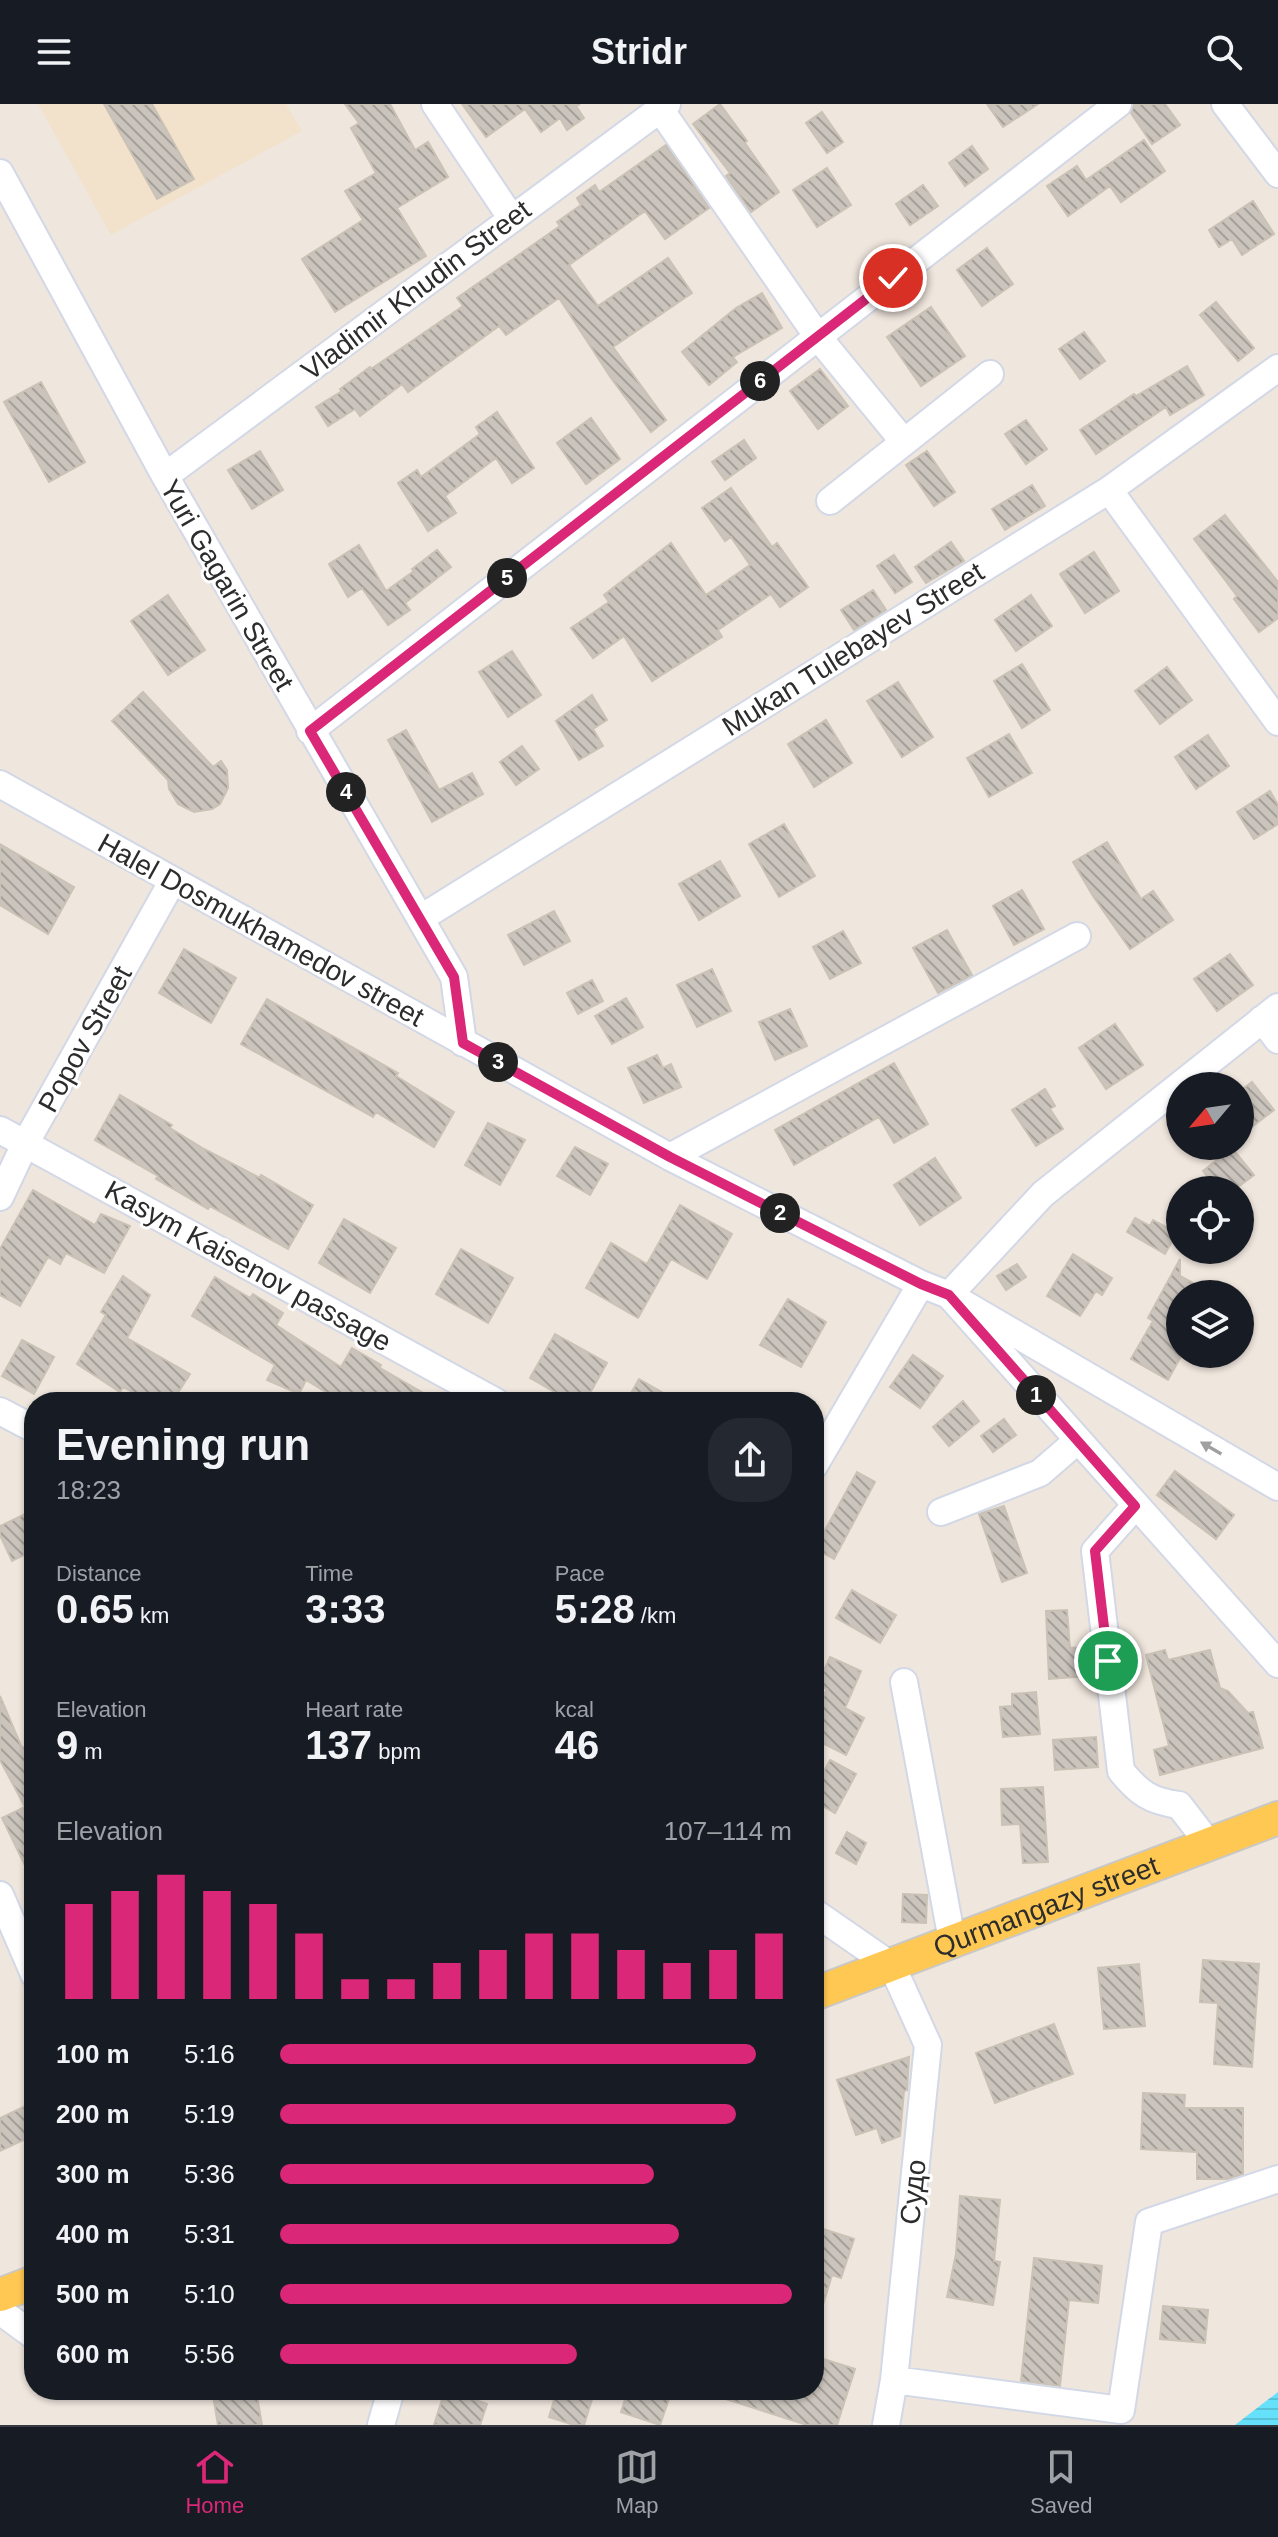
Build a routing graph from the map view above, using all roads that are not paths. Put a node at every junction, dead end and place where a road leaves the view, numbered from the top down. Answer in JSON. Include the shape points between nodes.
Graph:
{"nodes":[{"id":1,"x":435,"y":104,"type":"edge"},
{"id":2,"x":1118,"y":104,"type":"edge"},
{"id":3,"x":1225,"y":104,"type":"edge"},
{"id":4,"x":664,"y":106,"type":"edge"},
{"id":5,"x":0,"y":173,"type":"edge"},
{"id":6,"x":1278,"y":174,"type":"edge"},
{"id":7,"x":512,"y":219,"type":"junction"},
{"id":8,"x":818,"y":337,"type":"junction"},
{"id":9,"x":1278,"y":368,"type":"edge"},
{"id":10,"x":990,"y":374,"type":"dead end"},
{"id":11,"x":904,"y":442,"type":"junction"},
{"id":12,"x":165,"y":476,"type":"junction"},
{"id":13,"x":1109,"y":490,"type":"junction"},
{"id":14,"x":830,"y":501,"type":"dead end"},
{"id":15,"x":1278,"y":722,"type":"edge"},
{"id":16,"x":310,"y":731,"type":"junction"},
{"id":17,"x":0,"y":784,"type":"edge"},
{"id":18,"x":172,"y":882,"type":"junction"},
{"id":19,"x":421,"y":918,"type":"junction"},
{"id":20,"x":1077,"y":936,"type":"dead end"},
{"id":21,"x":1273,"y":1022,"type":"edge"},
{"id":22,"x":463,"y":1043,"type":"junction"},
{"id":23,"x":0,"y":1130,"type":"edge"},
{"id":24,"x":25,"y":1144,"type":"junction"},
{"id":25,"x":670,"y":1157,"type":"junction"},
{"id":26,"x":0,"y":1197,"type":"edge"},
{"id":27,"x":921,"y":1284,"type":"junction"},
{"id":28,"x":949,"y":1295,"type":"junction"},
{"id":29,"x":478,"y":1392,"type":"edge"},
{"id":30,"x":0,"y":1411,"type":"edge"},
{"id":31,"x":24,"y":1424,"type":"edge"},
{"id":32,"x":1077,"y":1441,"type":"junction"},
{"id":33,"x":824,"y":1449,"type":"edge"},
{"id":34,"x":1278,"y":1487,"type":"edge"},
{"id":35,"x":1135,"y":1506,"type":"junction"},
{"id":36,"x":941,"y":1512,"type":"dead end"},
{"id":37,"x":1278,"y":1664,"type":"edge"},
{"id":38,"x":904,"y":1682,"type":"dead end"},
{"id":39,"x":1278,"y":1818,"type":"edge"},
{"id":40,"x":1209,"y":1844,"type":"junction"},
{"id":41,"x":0,"y":1895,"type":"edge"},
{"id":42,"x":824,"y":1919,"type":"edge"},
{"id":43,"x":952,"y":1940,"type":"junction"},
{"id":44,"x":24,"y":1951,"type":"edge"},
{"id":45,"x":892,"y":1966,"type":"junction"},
{"id":46,"x":824,"y":1990,"type":"edge"},
{"id":47,"x":1278,"y":2179,"type":"edge"},
{"id":48,"x":24,"y":2286,"type":"edge"},
{"id":49,"x":0,"y":2295,"type":"edge"},
{"id":50,"x":0,"y":2311,"type":"edge"},
{"id":51,"x":24,"y":2329,"type":"edge"},
{"id":52,"x":894,"y":2380,"type":"junction"},
{"id":53,"x":388,"y":2400,"type":"edge"},
{"id":54,"x":381,"y":2425,"type":"edge"},
{"id":55,"x":886,"y":2425,"type":"edge"}],
"edges":[{"from":1,"to":7,"type":"street"},
{"from":2,"to":8,"type":"street"},
{"from":3,"to":6,"type":"street"},
{"from":4,"to":7,"type":"street","name":"Vladimir Khudin Street"},
{"from":4,"to":8,"type":"street"},
{"from":5,"to":12,"type":"street","name":"Yuri Gagarin Street"},
{"from":7,"to":12,"type":"street","name":"Vladimir Khudin Street"},
{"from":8,"to":11,"type":"street"},
{"from":8,"to":16,"type":"street"},
{"from":9,"to":13,"type":"street","name":"Mukan Tulebayev Street"},
{"from":10,"to":11,"type":"street"},
{"from":11,"to":14,"type":"street"},
{"from":12,"to":16,"type":"street","name":"Yuri Gagarin Street"},
{"from":13,"to":15,"type":"street"},
{"from":13,"to":19,"type":"street","name":"Mukan Tulebayev Street"},
{"from":16,"to":19,"type":"street","name":"Yuri Gagarin Street"},
{"from":17,"to":18,"type":"street","name":"Halel Dosmukhamedov street"},
{"from":18,"to":22,"type":"street","name":"Halel Dosmukhamedov street"},
{"from":18,"to":24,"type":"street","name":"Popov Street"},
{"from":19,"to":22,"type":"street","name":"Yuri Gagarin Street","via":[[454,977]]},
{"from":20,"to":25,"type":"street"},
{"from":21,"to":28,"type":"street","via":[[1043,1194]]},
{"from":22,"to":25,"type":"street","name":"Halel Dosmukhamedov street"},
{"from":23,"to":24,"type":"street","name":"Kasym Kaisenov passage"},
{"from":24,"to":26,"type":"street","name":"Popov Street"},
{"from":24,"to":29,"type":"street","name":"Kasym Kaisenov passage"},
{"from":25,"to":27,"type":"street","name":"Halel Dosmukhamedov street"},
{"from":27,"to":28,"type":"street","name":"Halel Dosmukhamedov street"},
{"from":27,"to":33,"type":"street"},
{"from":28,"to":32,"type":"street","name":"Halel Dosmukhamedov street"},
{"from":34,"to":28,"type":"street","name":"Halel Dosmukhamedov street","one_way":true},
{"from":30,"to":31,"type":"street"},
{"from":32,"to":35,"type":"street","name":"Halel Dosmukhamedov street"},
{"from":32,"to":36,"type":"street","via":[[1040,1473]]},
{"from":35,"to":37,"type":"street","name":"Halel Dosmukhamedov street"},
{"from":35,"to":40,"type":"street","via":[[1095,1551],[1121,1771],[1157,1802],[1179,1805]]},
{"from":38,"to":43,"type":"street"},
{"from":39,"to":40,"type":"main road","name":"Qurmangazy street"},
{"from":40,"to":43,"type":"main road","name":"Qurmangazy street"},
{"from":41,"to":44,"type":"street"},
{"from":42,"to":45,"type":"street"},
{"from":43,"to":45,"type":"main road","name":"Qurmangazy street"},
{"from":45,"to":46,"type":"main road","name":"Qurmangazy street"},
{"from":45,"to":52,"type":"street","name":"Судо","via":[[928,2045]]},
{"from":47,"to":52,"type":"street","via":[[1149,2222],[1121,2410]]},
{"from":48,"to":49,"type":"main road"},
{"from":50,"to":51,"type":"street"},
{"from":52,"to":55,"type":"street","name":"Судо"},
{"from":53,"to":54,"type":"street"}]}
